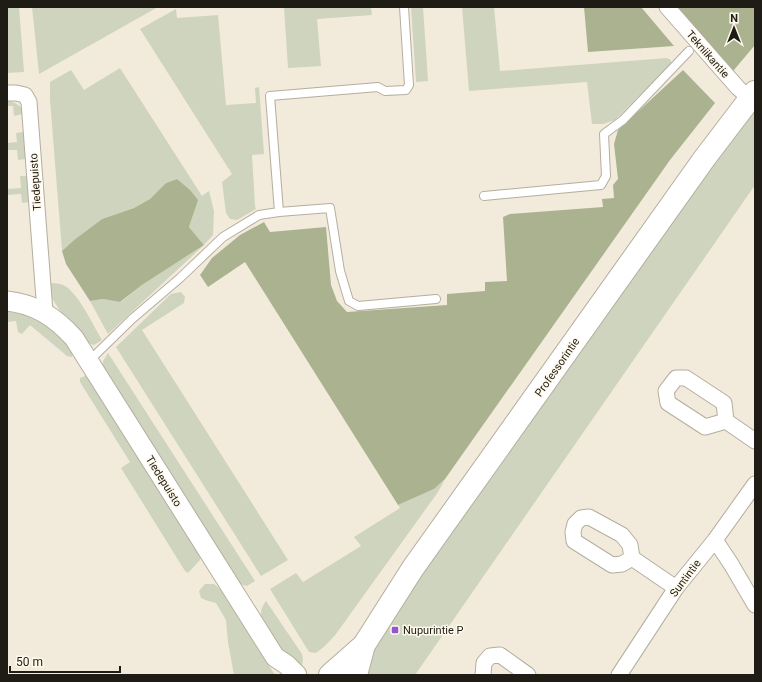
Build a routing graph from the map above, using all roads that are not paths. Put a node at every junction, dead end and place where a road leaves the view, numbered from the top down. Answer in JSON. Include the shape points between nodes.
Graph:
{"nodes":[{"id":1,"x":404,"y":7,"type":"edge"},
{"id":2,"x":667,"y":7,"type":"edge"},
{"id":3,"x":689,"y":51,"type":"dead end"},
{"id":4,"x":7,"y":94,"type":"edge"},
{"id":5,"x":753,"y":98,"type":"edge"},
{"id":6,"x":484,"y":196,"type":"dead end"},
{"id":7,"x":278,"y":212,"type":"junction"},
{"id":8,"x":436,"y":299,"type":"dead end"},
{"id":9,"x":7,"y":301,"type":"edge"},
{"id":10,"x":45,"y":312,"type":"junction"},
{"id":11,"x":89,"y":361,"type":"junction"},
{"id":12,"x":726,"y":421,"type":"dead end"},
{"id":13,"x":755,"y":441,"type":"edge"},
{"id":14,"x":755,"y":484,"type":"edge"},
{"id":15,"x":715,"y":540,"type":"junction"},
{"id":16,"x":632,"y":558,"type":"dead end"},
{"id":17,"x":676,"y":588,"type":"junction"},
{"id":18,"x":755,"y":605,"type":"edge"},
{"id":19,"x":364,"y":645,"type":"junction"},
{"id":20,"x":277,"y":666,"type":"edge"},
{"id":21,"x":297,"y":675,"type":"edge"},
{"id":22,"x":330,"y":675,"type":"edge"},
{"id":23,"x":356,"y":675,"type":"edge"},
{"id":24,"x":483,"y":675,"type":"edge"},
{"id":25,"x":528,"y":675,"type":"edge"},
{"id":26,"x":620,"y":675,"type":"edge"}],
"edges":[{"from":1,"to":7,"type":"lane","via":[[409,85],[406,90],[385,91],[378,87],[270,96]]},
{"from":2,"to":5,"type":"street","name":"Tekniikantie","via":[[738,88]]},
{"from":3,"to":6,"type":"lane","via":[[623,120],[604,134],[606,176],[601,185]]},
{"from":4,"to":10,"type":"street","name":"Tiedepuisto","via":[[25,95],[29,102]]},
{"from":5,"to":19,"type":"main road","name":"Professorintie","via":[[704,159],[413,568]]},
{"from":7,"to":8,"type":"lane","via":[[330,208],[340,271],[349,301],[358,306]]},
{"from":7,"to":11,"type":"lane","via":[[259,214],[223,237]]},
{"from":9,"to":10,"type":"street","name":"Tiedepuisto"},
{"from":10,"to":11,"type":"street","name":"Tiedepuisto","via":[[74,338]]},
{"from":11,"to":20,"type":"street","name":"Tiedepuisto"},
{"from":12,"to":13,"type":"street"},
{"from":14,"to":15,"type":"street","name":"Suntintie"},
{"from":15,"to":17,"type":"street","name":"Suntintie"},
{"from":15,"to":18,"type":"street"},
{"from":16,"to":17,"type":"street"},
{"from":17,"to":26,"type":"street","name":"Suntintie"},
{"from":19,"to":22,"type":"main road","name":"Professorintie"},
{"from":19,"to":23,"type":"main road","name":"Professorintie"},
{"from":20,"to":21,"type":"street","name":"Tiedepuisto","via":[[287,665]]},
{"from":24,"to":25,"type":"street","via":[[484,663],[490,656],[500,655]]}]}
